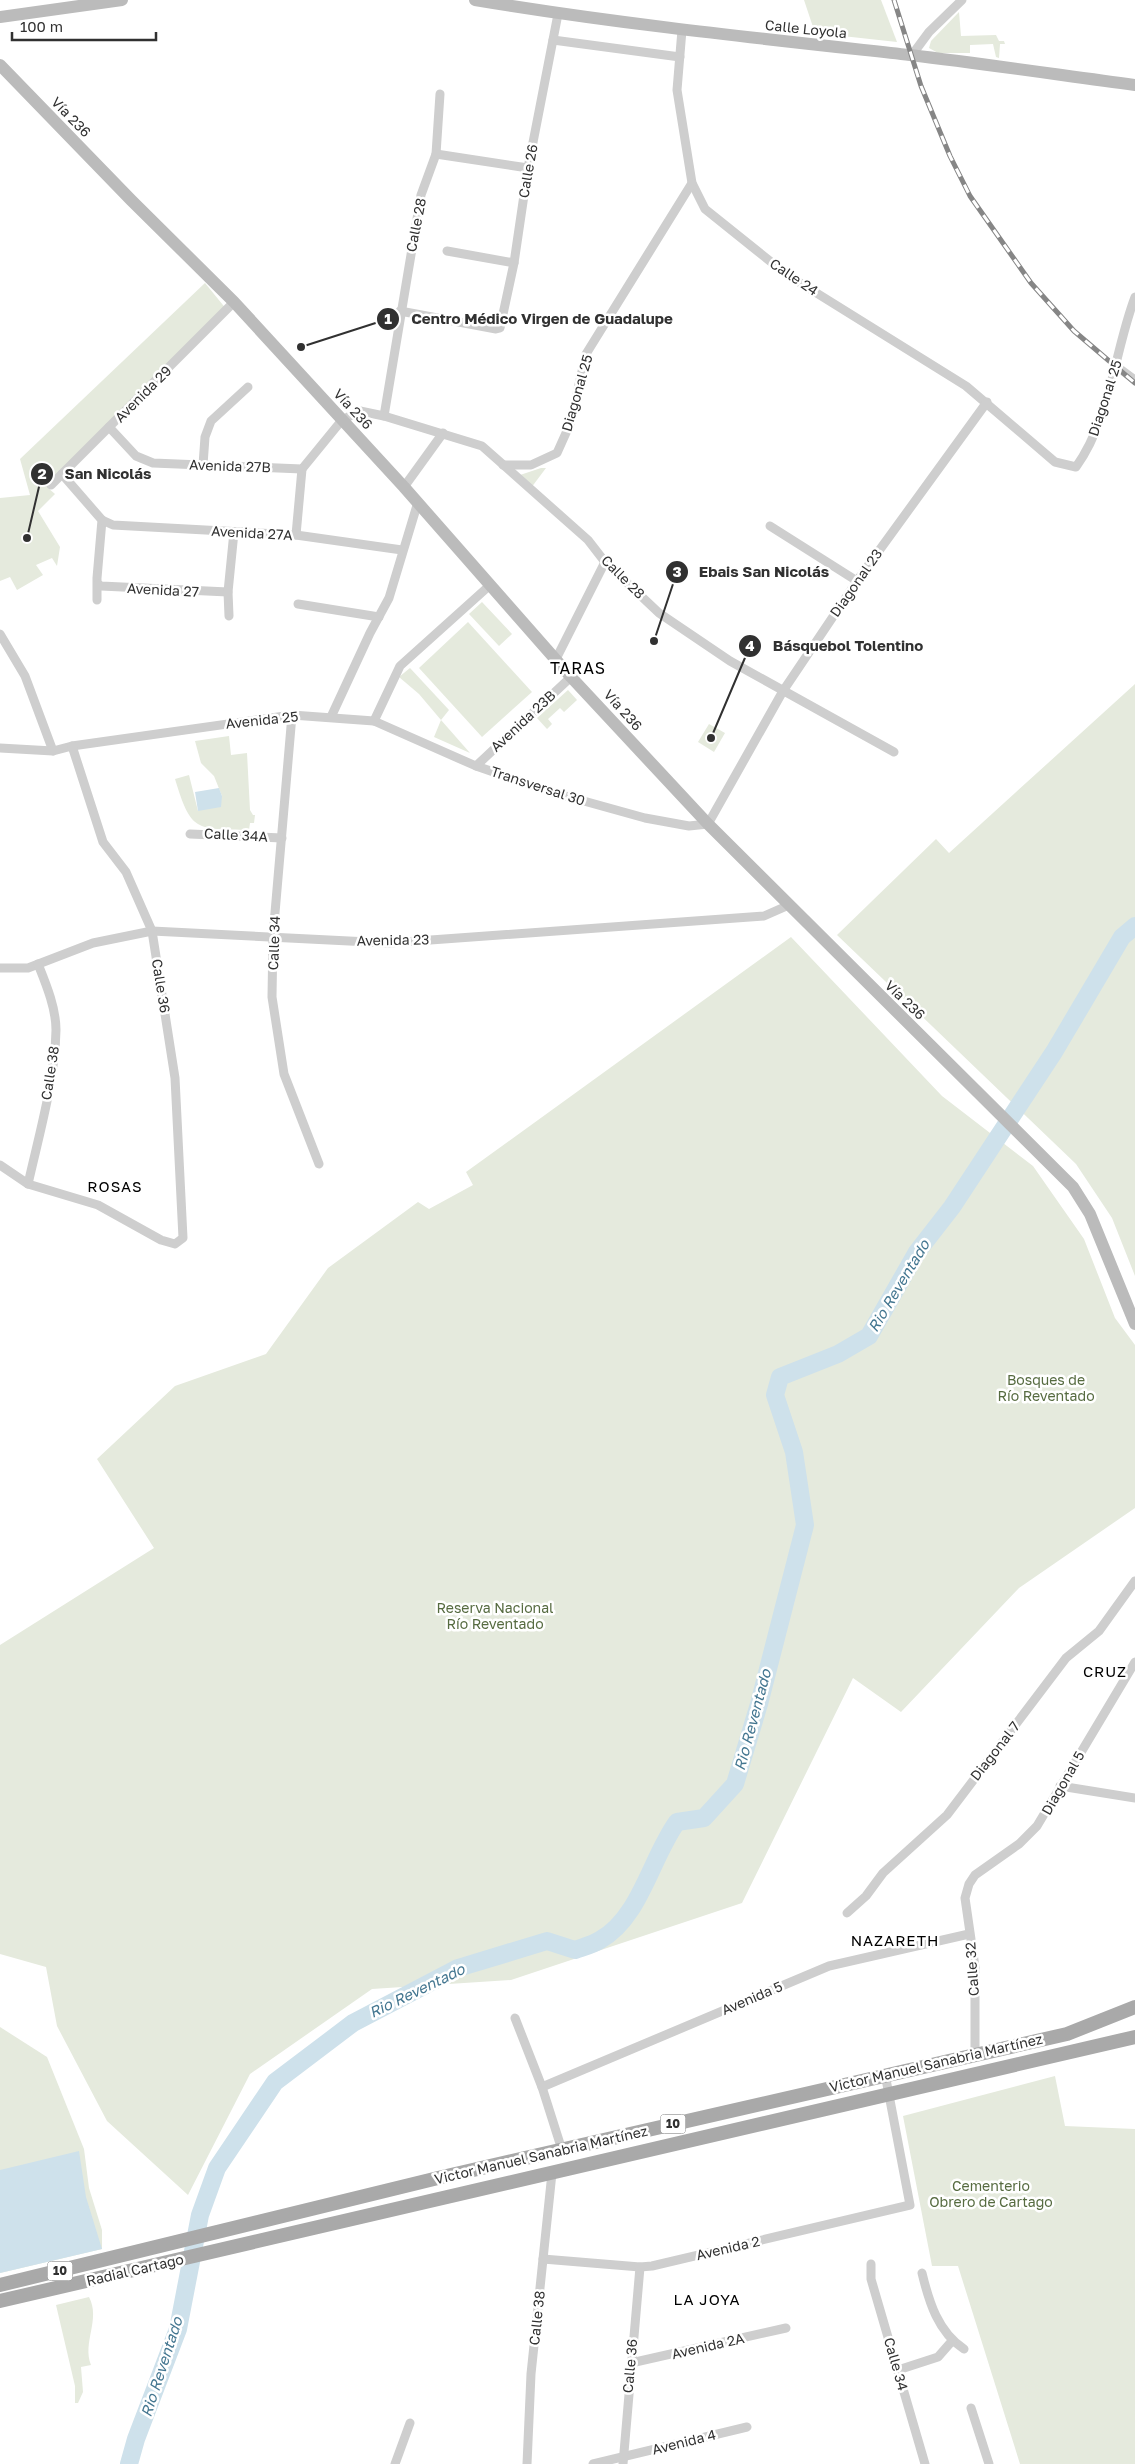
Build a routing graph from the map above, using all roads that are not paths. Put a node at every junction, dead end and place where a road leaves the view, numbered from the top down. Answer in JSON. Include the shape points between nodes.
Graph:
{"nodes":[{"id":1,"x":122,"y":0,"type":"edge"},
{"id":2,"x":475,"y":0,"type":"edge"},
{"id":3,"x":962,"y":0,"type":"edge"},
{"id":4,"x":558,"y":14,"type":"junction"},
{"id":5,"x":0,"y":17,"type":"edge"},
{"id":6,"x":682,"y":30,"type":"junction"},
{"id":7,"x":553,"y":40,"type":"junction"},
{"id":8,"x":912,"y":55,"type":"junction"},
{"id":9,"x":680,"y":57,"type":"junction"},
{"id":10,"x":0,"y":65,"type":"edge"},
{"id":11,"x":1135,"y":86,"type":"edge"},
{"id":12,"x":440,"y":94,"type":"dead end"},
{"id":13,"x":436,"y":154,"type":"junction"},
{"id":14,"x":528,"y":168,"type":"junction"},
{"id":15,"x":692,"y":183,"type":"junction"},
{"id":16,"x":447,"y":251,"type":"dead end"},
{"id":17,"x":514,"y":264,"type":"junction"},
{"id":18,"x":1135,"y":300,"type":"edge"},
{"id":19,"x":234,"y":302,"type":"junction"},
{"id":20,"x":400,"y":311,"type":"junction"},
{"id":21,"x":1116,"y":366,"type":"junction"},
{"id":22,"x":1135,"y":380,"type":"edge"},
{"id":23,"x":248,"y":387,"type":"dead end"},
{"id":24,"x":987,"y":402,"type":"junction"},
{"id":25,"x":384,"y":416,"type":"junction"},
{"id":26,"x":342,"y":420,"type":"junction"},
{"id":27,"x":109,"y":427,"type":"junction"},
{"id":28,"x":443,"y":433,"type":"junction"},
{"id":29,"x":503,"y":464,"type":"junction"},
{"id":30,"x":203,"y":465,"type":"junction"},
{"id":31,"x":1076,"y":467,"type":"joint"},
{"id":32,"x":302,"y":469,"type":"junction"},
{"id":33,"x":62,"y":474,"type":"junction"},
{"id":34,"x":51,"y":485,"type":"dead end"},
{"id":35,"x":404,"y":487,"type":"junction"},
{"id":36,"x":418,"y":502,"type":"junction"},
{"id":37,"x":102,"y":520,"type":"junction"},
{"id":38,"x":770,"y":526,"type":"dead end"},
{"id":39,"x":234,"y":532,"type":"junction"},
{"id":40,"x":296,"y":535,"type":"junction"},
{"id":41,"x":402,"y":550,"type":"junction"},
{"id":42,"x":605,"y":562,"type":"junction"},
{"id":43,"x":856,"y":581,"type":"junction"},
{"id":44,"x":98,"y":584,"type":"junction"},
{"id":45,"x":490,"y":586,"type":"junction"},
{"id":46,"x":228,"y":592,"type":"junction"},
{"id":47,"x":97,"y":600,"type":"dead end"},
{"id":48,"x":298,"y":604,"type":"dead end"},
{"id":49,"x":229,"y":616,"type":"dead end"},
{"id":50,"x":379,"y":617,"type":"junction"},
{"id":51,"x":0,"y":634,"type":"edge"},
{"id":52,"x":556,"y":659,"type":"junction"},
{"id":53,"x":571,"y":677,"type":"junction"},
{"id":54,"x":783,"y":692,"type":"junction"},
{"id":55,"x":292,"y":715,"type":"junction"},
{"id":56,"x":331,"y":717,"type":"junction"},
{"id":57,"x":374,"y":722,"type":"junction"},
{"id":58,"x":72,"y":746,"type":"junction"},
{"id":59,"x":0,"y":748,"type":"edge"},
{"id":60,"x":53,"y":751,"type":"junction"},
{"id":61,"x":894,"y":752,"type":"dead end"},
{"id":62,"x":476,"y":766,"type":"junction"},
{"id":63,"x":708,"y":824,"type":"junction"},
{"id":64,"x":190,"y":834,"type":"dead end"},
{"id":65,"x":282,"y":838,"type":"junction"},
{"id":66,"x":790,"y":905,"type":"junction"},
{"id":67,"x":152,"y":931,"type":"junction"},
{"id":68,"x":273,"y":936,"type":"junction"},
{"id":69,"x":38,"y":964,"type":"junction"},
{"id":70,"x":0,"y":968,"type":"edge"},
{"id":71,"x":319,"y":1164,"type":"dead end"},
{"id":72,"x":0,"y":1165,"type":"edge"},
{"id":73,"x":28,"y":1184,"type":"junction"},
{"id":74,"x":1135,"y":1324,"type":"edge"},
{"id":75,"x":1135,"y":1581,"type":"edge"},
{"id":76,"x":1135,"y":1662,"type":"edge"},
{"id":77,"x":1060,"y":1786,"type":"junction"},
{"id":78,"x":1135,"y":1798,"type":"edge"},
{"id":79,"x":968,"y":1884,"type":"joint"},
{"id":80,"x":847,"y":1913,"type":"dead end"},
{"id":81,"x":970,"y":1934,"type":"junction"},
{"id":82,"x":1135,"y":2007,"type":"edge"},
{"id":83,"x":515,"y":2018,"type":"dead end"},
{"id":84,"x":1135,"y":2037,"type":"edge"},
{"id":85,"x":975,"y":2054,"type":"junction"},
{"id":86,"x":885,"y":2074,"type":"junction"},
{"id":87,"x":868,"y":2078,"type":"junction"},
{"id":88,"x":542,"y":2087,"type":"junction"},
{"id":89,"x":889,"y":2094,"type":"junction"},
{"id":90,"x":871,"y":2099,"type":"junction"},
{"id":91,"x":562,"y":2150,"type":"junction"},
{"id":92,"x":552,"y":2173,"type":"junction"},
{"id":93,"x":438,"y":2178,"type":"junction"},
{"id":94,"x":374,"y":2214,"type":"junction"},
{"id":95,"x":208,"y":2235,"type":"joint"},
{"id":96,"x":211,"y":2252,"type":"joint"},
{"id":97,"x":543,"y":2260,"type":"junction"},
{"id":98,"x":871,"y":2264,"type":"dead end"},
{"id":99,"x":640,"y":2267,"type":"junction"},
{"id":100,"x":922,"y":2273,"type":"dead end"},
{"id":101,"x":0,"y":2286,"type":"edge"},
{"id":102,"x":41,"y":2292,"type":"junction"},
{"id":103,"x":0,"y":2301,"type":"edge"},
{"id":104,"x":0,"y":2310,"type":"edge"},
{"id":105,"x":786,"y":2328,"type":"dead end"},
{"id":106,"x":952,"y":2341,"type":"junction"},
{"id":107,"x":964,"y":2349,"type":"dead end"},
{"id":108,"x":631,"y":2363,"type":"junction"},
{"id":109,"x":898,"y":2370,"type":"junction"},
{"id":110,"x":971,"y":2408,"type":"dead end"},
{"id":111,"x":410,"y":2423,"type":"dead end"},
{"id":112,"x":747,"y":2427,"type":"dead end"},
{"id":113,"x":622,"y":2461,"type":"edge"},
{"id":114,"x":395,"y":2464,"type":"edge"},
{"id":115,"x":527,"y":2464,"type":"edge"},
{"id":116,"x":593,"y":2464,"type":"edge"},
{"id":117,"x":925,"y":2464,"type":"edge"},
{"id":118,"x":989,"y":2464,"type":"edge"}],
"edges":[{"from":1,"to":5,"type":"main road"},
{"from":2,"to":4,"type":"main road","name":"Calle Loyola"},
{"from":3,"to":8,"type":"street","via":[[929,32]]},
{"from":4,"to":6,"type":"main road","name":"Calle Loyola"},
{"from":4,"to":7,"type":"street","name":"Calle 26"},
{"from":6,"to":8,"type":"main road","name":"Calle Loyola"},
{"from":6,"to":9,"type":"street","name":"Calle 24"},
{"from":7,"to":9,"type":"street"},
{"from":7,"to":14,"type":"street","name":"Calle 26"},
{"from":8,"to":11,"type":"main road","name":"Calle Loyola"},
{"from":9,"to":15,"type":"street","name":"Calle 24","via":[[677,90]]},
{"from":10,"to":19,"type":"main road","name":"Vía 236"},
{"from":12,"to":13,"type":"street","name":"Calle 28"},
{"from":13,"to":14,"type":"street"},
{"from":13,"to":20,"type":"street","name":"Calle 28","via":[[421,195]]},
{"from":14,"to":17,"type":"street","name":"Calle 26"},
{"from":15,"to":24,"type":"street","name":"Calle 24","via":[[705,209],[786,274],[895,340]]},
{"from":15,"to":29,"type":"street","name":"Diagonal 25","via":[[586,354],[570,424],[557,453],[532,465]]},
{"from":16,"to":17,"type":"street"},
{"from":17,"to":20,"type":"street","name":"Calle 26","via":[[500,328],[496,330]]},
{"from":18,"to":21,"type":"street","name":"Diagonal 25"},
{"from":19,"to":26,"type":"main road","name":"Vía 236"},
{"from":19,"to":27,"type":"street","name":"Avenida 29"},
{"from":20,"to":25,"type":"street","name":"Calle 28"},
{"from":21,"to":22,"type":"street"},
{"from":21,"to":31,"type":"street","name":"Diagonal 25","via":[[1098,426]]},
{"from":23,"to":30,"type":"street","via":[[210,421]]},
{"from":24,"to":31,"type":"street","name":"Calle 24","via":[[1055,462]]},
{"from":24,"to":43,"type":"street","name":"Diagonal 23"},
{"from":25,"to":26,"type":"street","name":"Calle 28","via":[[360,411]]},
{"from":25,"to":28,"type":"street","name":"Calle 28"},
{"from":26,"to":32,"type":"street"},
{"from":26,"to":35,"type":"main road","name":"Vía 236"},
{"from":27,"to":30,"type":"street","name":"Avenida 27B","via":[[136,456],[153,463]]},
{"from":27,"to":33,"type":"street","name":"Avenida 29"},
{"from":28,"to":29,"type":"street","name":"Calle 28","via":[[482,446]]},
{"from":28,"to":35,"type":"street"},
{"from":29,"to":42,"type":"street","name":"Calle 28","via":[[588,540]]},
{"from":30,"to":32,"type":"street","name":"Avenida 27B"},
{"from":32,"to":40,"type":"street"},
{"from":33,"to":34,"type":"street","name":"Avenida 29"},
{"from":33,"to":37,"type":"street"},
{"from":35,"to":36,"type":"main road","name":"Vía 236"},
{"from":36,"to":41,"type":"street"},
{"from":36,"to":45,"type":"main road","name":"Vía 236"},
{"from":37,"to":39,"type":"street","name":"Avenida 27A","via":[[113,524]]},
{"from":37,"to":44,"type":"street"},
{"from":38,"to":43,"type":"street"},
{"from":39,"to":40,"type":"street","name":"Avenida 27A"},
{"from":39,"to":46,"type":"street"},
{"from":40,"to":41,"type":"street","name":"Avenida 27A"},
{"from":41,"to":50,"type":"street","via":[[389,598]]},
{"from":42,"to":52,"type":"street"},
{"from":42,"to":54,"type":"street","name":"Calle 28","via":[[659,613]]},
{"from":43,"to":54,"type":"street","name":"Diagonal 23"},
{"from":44,"to":46,"type":"street","name":"Avenida 27"},
{"from":44,"to":47,"type":"street"},
{"from":45,"to":52,"type":"main road","name":"Vía 236"},
{"from":45,"to":57,"type":"street","via":[[400,666]]},
{"from":46,"to":49,"type":"street"},
{"from":48,"to":50,"type":"street"},
{"from":50,"to":56,"type":"street"},
{"from":51,"to":60,"type":"street","via":[[25,676]]},
{"from":52,"to":53,"type":"main road","name":"Vía 236"},
{"from":53,"to":62,"type":"street","name":"Avenida 23B"},
{"from":53,"to":63,"type":"main road","name":"Vía 236"},
{"from":54,"to":61,"type":"street","name":"Calle 28"},
{"from":54,"to":63,"type":"street","name":"Diagonal 23"},
{"from":55,"to":56,"type":"street","name":"Avenida 25"},
{"from":55,"to":58,"type":"street","name":"Avenida 25"},
{"from":55,"to":65,"type":"street","name":"Calle 34"},
{"from":56,"to":57,"type":"street","name":"Avenida 25"},
{"from":57,"to":62,"type":"street","name":"Transversal 30"},
{"from":58,"to":60,"type":"street","name":"Avenida 25"},
{"from":58,"to":67,"type":"street","name":"Calle 36","via":[[103,842],[126,872]]},
{"from":59,"to":60,"type":"street","name":"Avenida 25"},
{"from":62,"to":63,"type":"street","name":"Transversal 30","via":[[555,793],[645,818],[689,826]]},
{"from":63,"to":66,"type":"main road","name":"Vía 236"},
{"from":64,"to":65,"type":"street","name":"Calle 34A"},
{"from":65,"to":68,"type":"street","name":"Calle 34"},
{"from":66,"to":68,"type":"street","name":"Avenida 23","via":[[764,916],[388,943]]},
{"from":66,"to":74,"type":"main road","name":"Vía 236","via":[[1073,1187],[1090,1214]]},
{"from":67,"to":68,"type":"street","name":"Avenida 23"},
{"from":67,"to":69,"type":"street","name":"Avenida 23","via":[[93,943]]},
{"from":67,"to":73,"type":"street","name":"Calle 36","via":[[175,1078],[183,1238],[180,1243],[161,1240],[98,1205]]},
{"from":68,"to":71,"type":"street","name":"Calle 34","via":[[272,997],[284,1074]]},
{"from":69,"to":70,"type":"street","name":"Avenida 23","via":[[28,968]]},
{"from":69,"to":73,"type":"street","name":"Calle 38","via":[[48,989],[56,1028],[53,1063]]},
{"from":72,"to":73,"type":"street"},
{"from":75,"to":80,"type":"street","name":"Diagonal 7","via":[[1099,1631],[1066,1658],[947,1815],[883,1873],[866,1896]]},
{"from":76,"to":77,"type":"street","name":"Diagonal 5"},
{"from":77,"to":78,"type":"street"},
{"from":77,"to":79,"type":"street","name":"Diagonal 5","via":[[1030,1835],[975,1875]]},
{"from":79,"to":81,"type":"street","name":"Calle 32","via":[[965,1898]]},
{"from":81,"to":85,"type":"street","name":"Calle 32","via":[[975,1967]]},
{"from":81,"to":88,"type":"street","name":"Avenida 5","via":[[829,1966]]},
{"from":82,"to":85,"type":"main road","name":"Victor Manuel Sanabria Martínez","number":"10","via":[[1067,2034]]},
{"from":83,"to":88,"type":"street"},
{"from":84,"to":89,"type":"main road","name":"Victor Manuel Sanabria Martínez","number":"10"},
{"from":85,"to":86,"type":"main road","name":"Victor Manuel Sanabria Martínez","number":"10"},
{"from":86,"to":87,"type":"main road","name":"Victor Manuel Sanabria Martínez","number":"10"},
{"from":86,"to":89,"type":"street"},
{"from":87,"to":90,"type":"main road","via":[[873,2088]]},
{"from":87,"to":91,"type":"main road","name":"Victor Manuel Sanabria Martínez","number":"10"},
{"from":88,"to":91,"type":"street"},
{"from":89,"to":90,"type":"main road","name":"Victor Manuel Sanabria Martínez","number":"10"},
{"from":89,"to":99,"type":"street","name":"Avenida 2","via":[[910,2205]]},
{"from":90,"to":92,"type":"main road","name":"Victor Manuel Sanabria Martínez","number":"10"},
{"from":91,"to":93,"type":"main road","name":"Victor Manuel Sanabria Martínez","number":"10"},
{"from":92,"to":94,"type":"main road","name":"Victor Manuel Sanabria Martínez","number":"10"},
{"from":92,"to":97,"type":"street","name":"Calle 38"},
{"from":93,"to":94,"type":"main road","via":[[430,2190],[381,2205]]},
{"from":93,"to":95,"type":"main road","name":"Victor Manuel Sanabria Martínez","number":"10"},
{"from":94,"to":96,"type":"main road","name":"Victor Manuel Sanabria Martínez","number":"10"},
{"from":95,"to":101,"type":"main road","name":"Radial Cartago","number":"10"},
{"from":96,"to":102,"type":"main road","name":"Radial Cartago","number":"10"},
{"from":97,"to":99,"type":"street","name":"Avenida 2"},
{"from":97,"to":115,"type":"street","name":"Calle 38","via":[[531,2374]]},
{"from":98,"to":109,"type":"street","name":"Calle 34","via":[[872,2279]]},
{"from":99,"to":108,"type":"street","name":"Calle 36"},
{"from":100,"to":106,"type":"street","via":[[932,2309]]},
{"from":102,"to":103,"type":"main road","name":"Radial Cartago","number":"10"},
{"from":102,"to":104,"type":"main road"},
{"from":105,"to":108,"type":"street","name":"Avenida 2A"},
{"from":106,"to":107,"type":"street"},
{"from":106,"to":109,"type":"street","via":[[938,2357]]},
{"from":108,"to":113,"type":"street","name":"Calle 36"},
{"from":109,"to":117,"type":"street","name":"Calle 34"},
{"from":110,"to":118,"type":"street"},
{"from":111,"to":114,"type":"street"},
{"from":112,"to":113,"type":"street","name":"Avenida 4"},
{"from":113,"to":116,"type":"street","name":"Avenida 4"}]}
